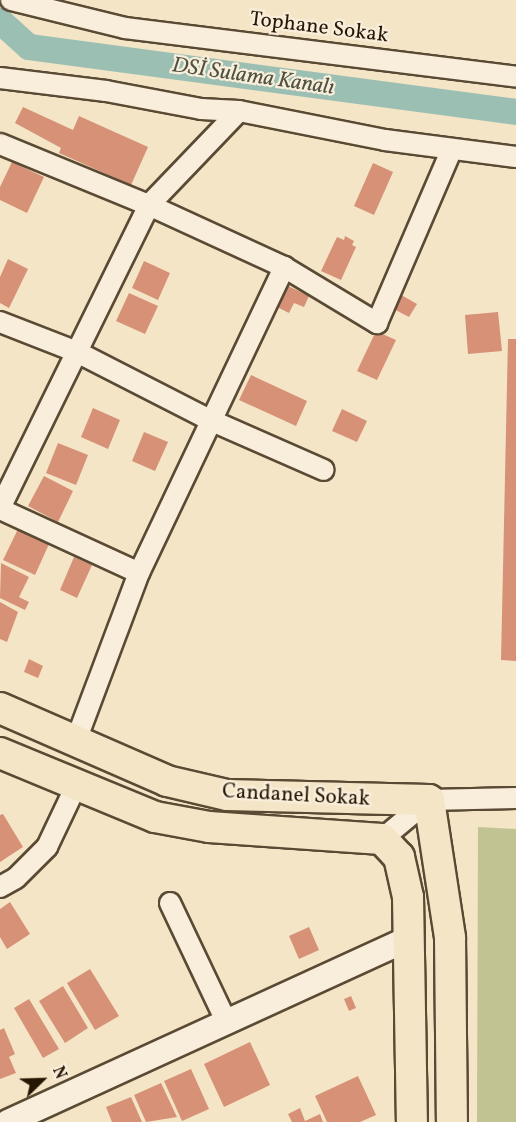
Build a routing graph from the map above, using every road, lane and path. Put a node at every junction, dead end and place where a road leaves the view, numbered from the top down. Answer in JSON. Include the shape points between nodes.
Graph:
{"nodes":[{"id":1,"x":11,"y":0,"type":"edge"},
{"id":2,"x":516,"y":77,"type":"edge"},
{"id":3,"x":0,"y":78,"type":"edge"},
{"id":4,"x":239,"y":111,"type":"junction"},
{"id":5,"x":0,"y":144,"type":"edge"},
{"id":6,"x":452,"y":149,"type":"junction"},
{"id":7,"x":516,"y":156,"type":"edge"},
{"id":8,"x":149,"y":205,"type":"junction"},
{"id":9,"x":284,"y":267,"type":"junction"},
{"id":10,"x":0,"y":322,"type":"edge"},
{"id":11,"x":77,"y":352,"type":"junction"},
{"id":12,"x":210,"y":420,"type":"junction"},
{"id":13,"x":324,"y":470,"type":"dead end"},
{"id":14,"x":0,"y":508,"type":"edge"},
{"id":15,"x":139,"y":573,"type":"junction"},
{"id":16,"x":0,"y":708,"type":"edge"},
{"id":17,"x":75,"y":743,"type":"junction"},
{"id":18,"x":0,"y":753,"type":"edge"},
{"id":19,"x":76,"y":786,"type":"junction"},
{"id":20,"x":516,"y":798,"type":"edge"},
{"id":21,"x":429,"y":800,"type":"junction"},
{"id":22,"x":382,"y":839,"type":"junction"},
{"id":23,"x":0,"y":887,"type":"edge"},
{"id":24,"x":170,"y":903,"type":"dead end"},
{"id":25,"x":410,"y":939,"type":"junction"},
{"id":26,"x":226,"y":1022,"type":"junction"},
{"id":27,"x":8,"y":1122,"type":"edge"},
{"id":28,"x":412,"y":1122,"type":"edge"},
{"id":29,"x":452,"y":1122,"type":"edge"}],
"edges":[{"from":1,"to":2,"type":"street","name":"Tophane Sokak","via":[[125,28]]},
{"from":3,"to":4,"type":"street","via":[[106,91],[201,109]]},
{"from":4,"to":6,"type":"street"},
{"from":4,"to":8,"type":"street"},
{"from":5,"to":8,"type":"street"},
{"from":6,"to":7,"type":"street"},
{"from":6,"to":9,"type":"street","via":[[377,323]]},
{"from":8,"to":9,"type":"street"},
{"from":8,"to":11,"type":"street"},
{"from":9,"to":12,"type":"street"},
{"from":10,"to":11,"type":"street"},
{"from":11,"to":12,"type":"street"},
{"from":11,"to":14,"type":"street"},
{"from":12,"to":13,"type":"street"},
{"from":12,"to":15,"type":"street"},
{"from":14,"to":15,"type":"street"},
{"from":15,"to":17,"type":"street"},
{"from":16,"to":17,"type":"main road","name":"Candanel Sokak"},
{"from":17,"to":21,"type":"main road","name":"Candanel Sokak","via":[[167,781],[227,795]]},
{"from":18,"to":19,"type":"main road"},
{"from":19,"to":22,"type":"main road","via":[[155,817],[209,827]]},
{"from":19,"to":23,"type":"street","via":[[47,847],[16,878]]},
{"from":20,"to":21,"type":"street","name":"Candanel Sokak"},
{"from":21,"to":22,"type":"street","name":"Candanel Sokak"},
{"from":21,"to":29,"type":"main road","via":[[450,938]]},
{"from":22,"to":25,"type":"main road","via":[[399,857],[408,897]]},
{"from":24,"to":26,"type":"street"},
{"from":25,"to":26,"type":"street"},
{"from":25,"to":28,"type":"main road"},
{"from":26,"to":27,"type":"street"}]}
